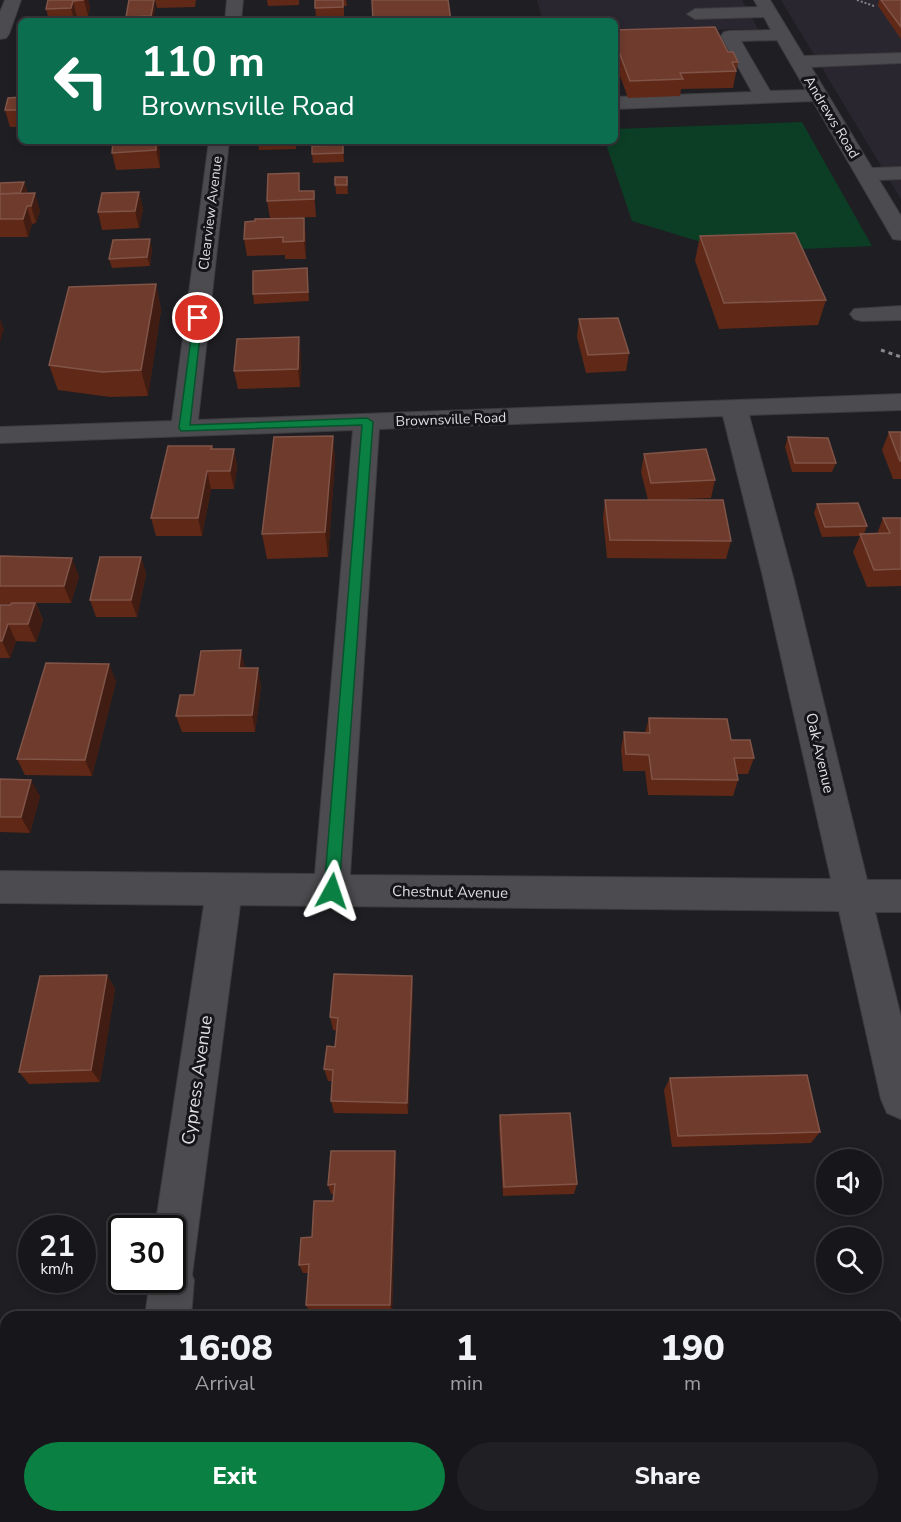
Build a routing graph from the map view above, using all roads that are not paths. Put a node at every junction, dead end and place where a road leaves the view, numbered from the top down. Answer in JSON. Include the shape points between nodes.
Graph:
{"nodes":[{"id":1,"x":13,"y":0,"type":"edge"},
{"id":2,"x":235,"y":0,"type":"edge"},
{"id":3,"x":766,"y":6,"type":"edge"},
{"id":4,"x":695,"y":14,"type":"dead end"},
{"id":5,"x":233,"y":18,"type":"edge"},
{"id":6,"x":0,"y":34,"type":"edge"},
{"id":7,"x":783,"y":34,"type":"junction"},
{"id":8,"x":730,"y":36,"type":"junction"},
{"id":9,"x":707,"y":37,"type":"edge"},
{"id":10,"x":901,"y":58,"type":"edge"},
{"id":11,"x":799,"y":62,"type":"junction"},
{"id":12,"x":818,"y":95,"type":"junction"},
{"id":13,"x":764,"y":97,"type":"junction"},
{"id":14,"x":618,"y":103,"type":"edge"},
{"id":15,"x":219,"y":144,"type":"edge"},
{"id":16,"x":901,"y":173,"type":"edge"},
{"id":17,"x":866,"y":174,"type":"junction"},
{"id":18,"x":901,"y":234,"type":"edge"},
{"id":19,"x":901,"y":313,"type":"edge"},
{"id":20,"x":862,"y":314,"type":"dead end"},
{"id":21,"x":901,"y":402,"type":"edge"},
{"id":22,"x":734,"y":408,"type":"junction"},
{"id":23,"x":367,"y":422,"type":"junction"},
{"id":24,"x":184,"y":428,"type":"junction"},
{"id":25,"x":0,"y":435,"type":"edge"},
{"id":26,"x":0,"y":887,"type":"edge"},
{"id":27,"x":224,"y":890,"type":"junction"},
{"id":28,"x":332,"y":891,"type":"junction"},
{"id":29,"x":855,"y":896,"type":"junction"},
{"id":30,"x":901,"y":896,"type":"edge"},
{"id":31,"x":901,"y":1099,"type":"edge"},
{"id":32,"x":178,"y":1215,"type":"edge"},
{"id":33,"x":171,"y":1293,"type":"edge"},
{"id":34,"x":169,"y":1311,"type":"edge"}],
"edges":[{"from":1,"to":6,"type":"street"},
{"from":2,"to":5,"type":"street"},
{"from":3,"to":4,"type":"street"},
{"from":3,"to":7,"type":"street","name":"Andrews Road"},
{"from":7,"to":8,"type":"street"},
{"from":7,"to":11,"type":"street","name":"Andrews Road"},
{"from":8,"to":9,"type":"street"},
{"from":8,"to":13,"type":"street"},
{"from":10,"to":11,"type":"street"},
{"from":11,"to":12,"type":"street","name":"Andrews Road"},
{"from":12,"to":13,"type":"street"},
{"from":12,"to":17,"type":"street","name":"Andrews Road"},
{"from":13,"to":14,"type":"street"},
{"from":15,"to":24,"type":"street","name":"Clearview Avenue"},
{"from":16,"to":17,"type":"street"},
{"from":17,"to":18,"type":"street","name":"Andrews Road"},
{"from":19,"to":20,"type":"street"},
{"from":21,"to":22,"type":"street","name":"Brownsville Road"},
{"from":22,"to":23,"type":"street","name":"Brownsville Road"},
{"from":22,"to":29,"type":"street","name":"Oak Avenue"},
{"from":23,"to":24,"type":"street","name":"Brownsville Road"},
{"from":23,"to":28,"type":"street"},
{"from":24,"to":25,"type":"street","name":"Brownsville Road"},
{"from":26,"to":27,"type":"street","name":"Chestnut Avenue"},
{"from":27,"to":28,"type":"street","name":"Chestnut Avenue"},
{"from":27,"to":32,"type":"street","name":"Cypress Avenue"},
{"from":28,"to":29,"type":"street","name":"Chestnut Avenue"},
{"from":29,"to":30,"type":"street","name":"Chestnut Avenue"},
{"from":29,"to":31,"type":"street","name":"Oak Avenue"},
{"from":33,"to":34,"type":"street"}]}
